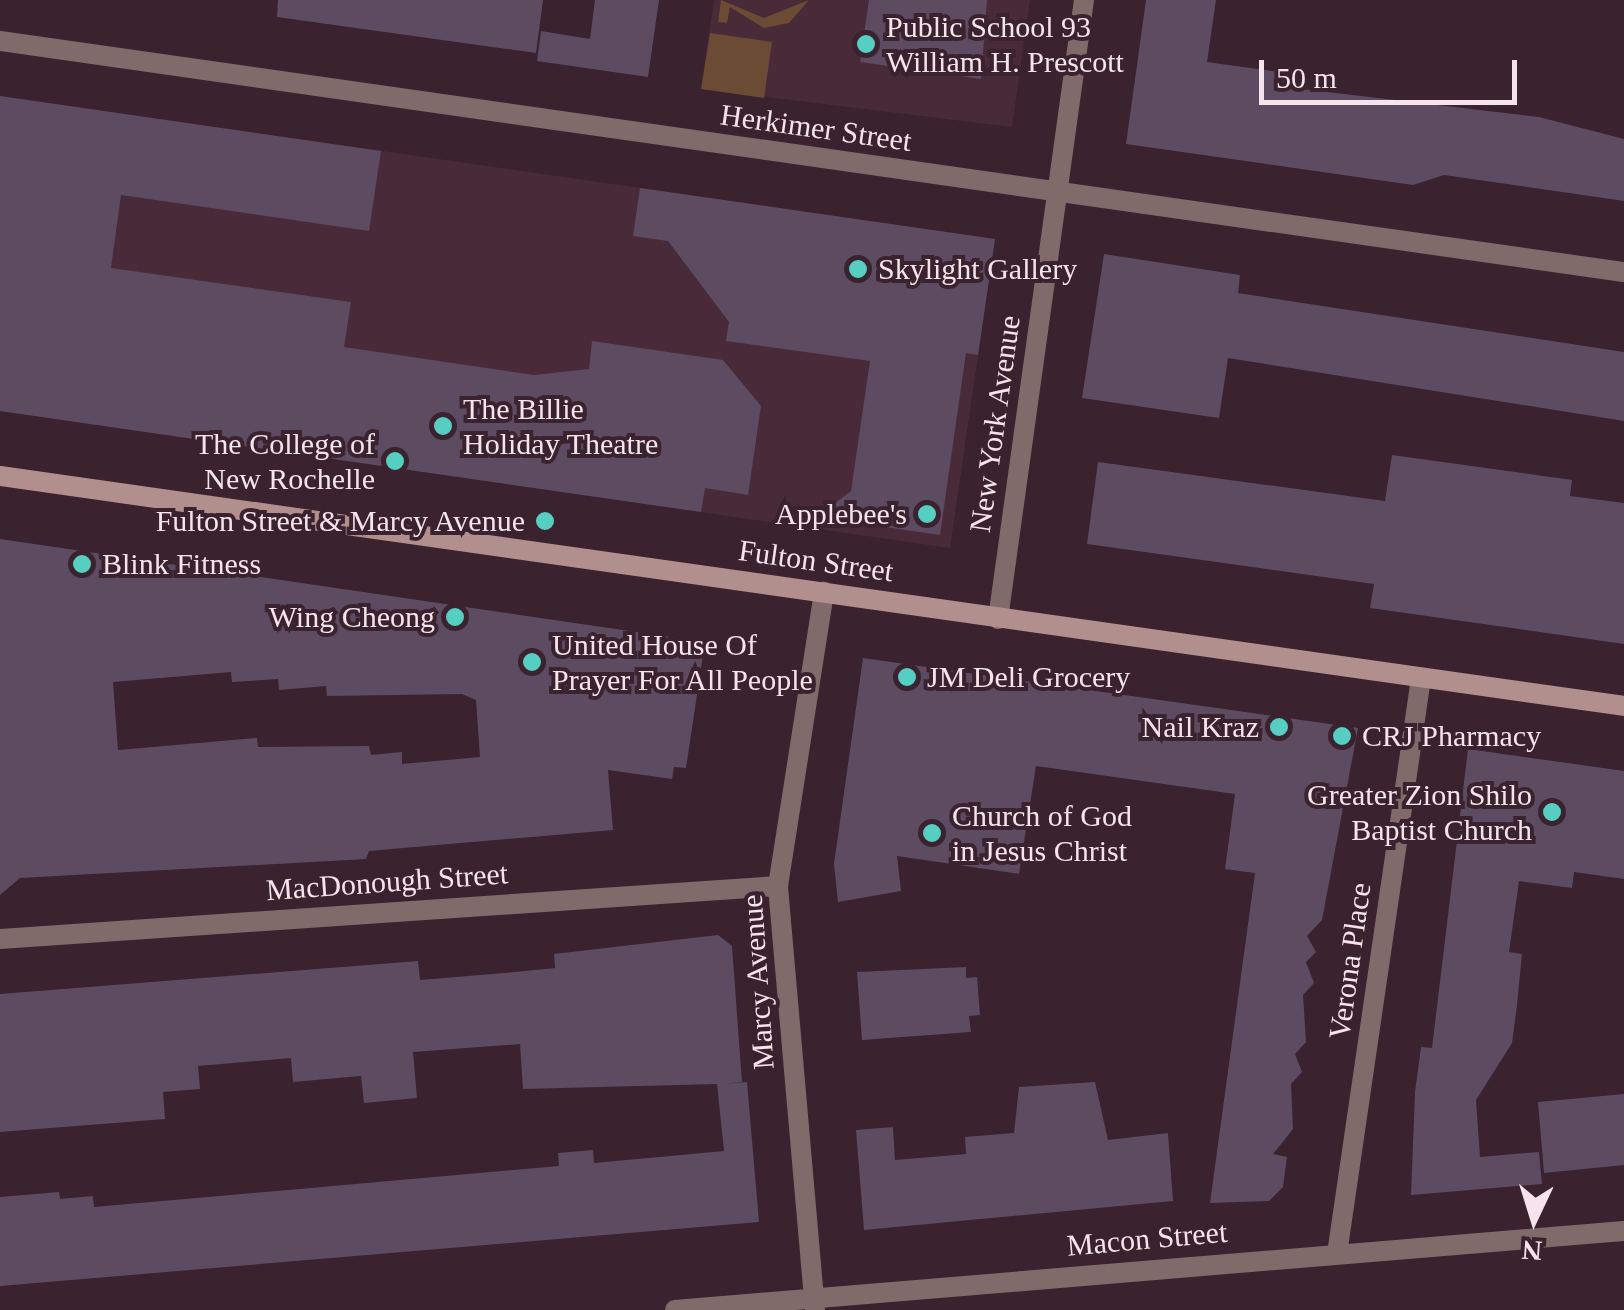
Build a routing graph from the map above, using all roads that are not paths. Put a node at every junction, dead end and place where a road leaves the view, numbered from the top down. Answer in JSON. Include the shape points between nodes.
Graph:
{"nodes":[{"id":1,"x":1084,"y":0,"type":"edge"},
{"id":2,"x":0,"y":41,"type":"edge"},
{"id":3,"x":1058,"y":191,"type":"junction"},
{"id":4,"x":1624,"y":272,"type":"edge"},
{"id":5,"x":0,"y":476,"type":"edge"},
{"id":6,"x":824,"y":592,"type":"junction"},
{"id":7,"x":998,"y":618,"type":"junction"},
{"id":8,"x":1422,"y":678,"type":"junction"},
{"id":9,"x":1624,"y":706,"type":"edge"},
{"id":10,"x":778,"y":886,"type":"junction"},
{"id":11,"x":0,"y":939,"type":"edge"},
{"id":12,"x":1624,"y":1230,"type":"edge"},
{"id":13,"x":1337,"y":1254,"type":"junction"},
{"id":14,"x":815,"y":1304,"type":"edge"},
{"id":15,"x":674,"y":1310,"type":"edge"}],
"edges":[{"from":1,"to":3,"type":"street","name":"New York Avenue"},
{"from":2,"to":3,"type":"street","name":"Herkimer Street"},
{"from":3,"to":4,"type":"street","name":"Herkimer Street"},
{"from":3,"to":7,"type":"street","name":"New York Avenue"},
{"from":5,"to":6,"type":"main road","name":"Fulton Street"},
{"from":6,"to":7,"type":"main road","name":"Fulton Street"},
{"from":6,"to":10,"type":"street","name":"Marcy Avenue"},
{"from":7,"to":8,"type":"main road","name":"Fulton Street"},
{"from":8,"to":9,"type":"main road","name":"Fulton Street"},
{"from":8,"to":13,"type":"street","name":"Verona Place"},
{"from":10,"to":11,"type":"street","name":"MacDonough Street"},
{"from":10,"to":14,"type":"street","name":"Marcy Avenue"},
{"from":12,"to":13,"type":"street","name":"Macon Street"},
{"from":13,"to":14,"type":"street","name":"Macon Street"},
{"from":14,"to":15,"type":"street","name":"Macon Street"}]}
